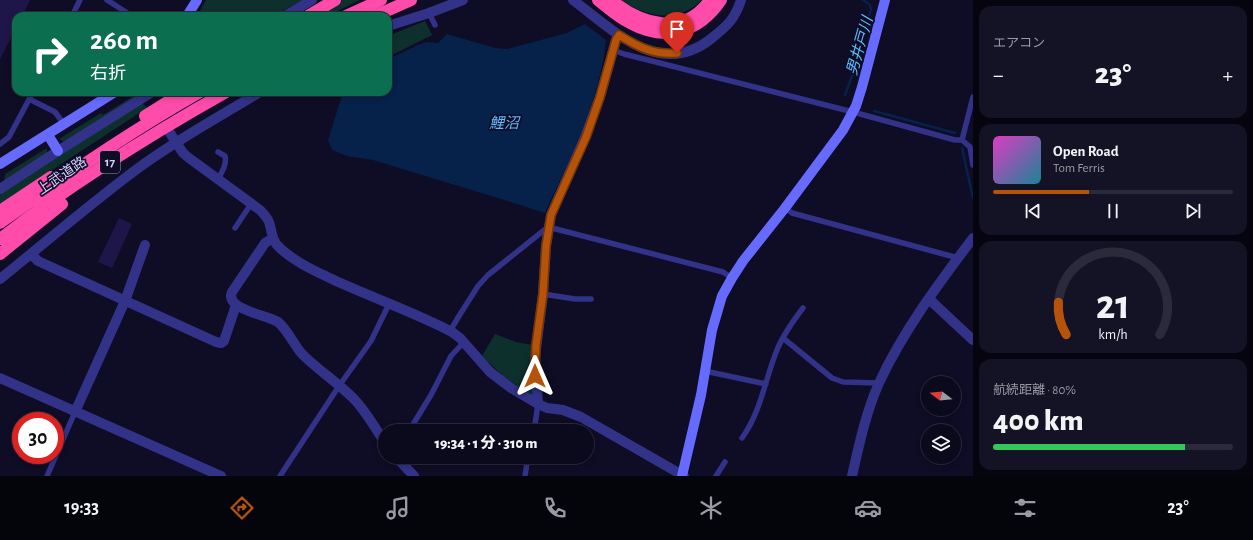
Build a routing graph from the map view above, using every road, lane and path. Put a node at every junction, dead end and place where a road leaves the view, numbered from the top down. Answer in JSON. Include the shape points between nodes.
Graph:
{"nodes":[{"id":1,"x":80,"y":0,"type":"edge"},
{"id":2,"x":107,"y":0,"type":"edge"},
{"id":3,"x":196,"y":0,"type":"edge"},
{"id":4,"x":312,"y":0,"type":"edge"},
{"id":5,"x":335,"y":0,"type":"edge"},
{"id":6,"x":381,"y":0,"type":"edge"},
{"id":7,"x":412,"y":0,"type":"edge"},
{"id":8,"x":463,"y":0,"type":"edge"},
{"id":9,"x":573,"y":0,"type":"edge"},
{"id":10,"x":598,"y":0,"type":"edge"},
{"id":11,"x":611,"y":0,"type":"edge"},
{"id":12,"x":710,"y":0,"type":"edge"},
{"id":13,"x":721,"y":0,"type":"edge"},
{"id":14,"x":741,"y":0,"type":"edge"},
{"id":15,"x":885,"y":0,"type":"edge"},
{"id":16,"x":74,"y":12,"type":"edge"},
{"id":17,"x":126,"y":12,"type":"edge"},
{"id":18,"x":188,"y":12,"type":"edge"},
{"id":19,"x":292,"y":12,"type":"edge"},
{"id":20,"x":315,"y":12,"type":"edge"},
{"id":21,"x":355,"y":12,"type":"edge"},
{"id":22,"x":384,"y":12,"type":"edge"},
{"id":23,"x":429,"y":13,"type":"junction"},
{"id":24,"x":392,"y":25,"type":"edge"},
{"id":25,"x":435,"y":25,"type":"dead end"},
{"id":26,"x":619,"y":35,"type":"junction"},
{"id":27,"x":613,"y":50,"type":"junction"},
{"id":28,"x":31,"y":96,"type":"edge"},
{"id":29,"x":109,"y":96,"type":"edge"},
{"id":30,"x":145,"y":96,"type":"edge"},
{"id":31,"x":150,"y":96,"type":"edge"},
{"id":32,"x":177,"y":96,"type":"edge"},
{"id":33,"x":193,"y":96,"type":"edge"},
{"id":34,"x":219,"y":96,"type":"edge"},
{"id":35,"x":253,"y":96,"type":"edge"},
{"id":36,"x":973,"y":97,"type":"edge"},
{"id":37,"x":29,"y":99,"type":"junction"},
{"id":38,"x":152,"y":105,"type":"dead end"},
{"id":39,"x":853,"y":112,"type":"junction"},
{"id":40,"x":64,"y":124,"type":"junction"},
{"id":41,"x":170,"y":133,"type":"dead end"},
{"id":42,"x":48,"y":135,"type":"junction"},
{"id":43,"x":123,"y":139,"type":"junction"},
{"id":44,"x":962,"y":140,"type":"junction"},
{"id":45,"x":176,"y":143,"type":"junction"},
{"id":46,"x":0,"y":144,"type":"edge"},
{"id":47,"x":58,"y":151,"type":"junction"},
{"id":48,"x":218,"y":152,"type":"dead end"},
{"id":49,"x":83,"y":156,"type":"junction"},
{"id":50,"x":113,"y":160,"type":"junction"},
{"id":51,"x":0,"y":164,"type":"edge"},
{"id":52,"x":973,"y":165,"type":"edge"},
{"id":53,"x":218,"y":179,"type":"junction"},
{"id":54,"x":54,"y":184,"type":"junction"},
{"id":55,"x":0,"y":189,"type":"edge"},
{"id":56,"x":253,"y":203,"type":"junction"},
{"id":57,"x":786,"y":208,"type":"junction"},
{"id":58,"x":0,"y":210,"type":"edge"},
{"id":59,"x":0,"y":223,"type":"edge"},
{"id":60,"x":548,"y":227,"type":"junction"},
{"id":61,"x":235,"y":228,"type":"dead end"},
{"id":62,"x":0,"y":238,"type":"edge"},
{"id":63,"x":273,"y":238,"type":"junction"},
{"id":64,"x":973,"y":238,"type":"edge"},
{"id":65,"x":145,"y":245,"type":"dead end"},
{"id":66,"x":0,"y":254,"type":"edge"},
{"id":67,"x":31,"y":254,"type":"junction"},
{"id":68,"x":958,"y":258,"type":"junction"},
{"id":69,"x":732,"y":278,"type":"junction"},
{"id":70,"x":0,"y":279,"type":"edge"},
{"id":71,"x":543,"y":294,"type":"junction"},
{"id":72,"x":590,"y":299,"type":"dead end"},
{"id":73,"x":929,"y":299,"type":"junction"},
{"id":74,"x":125,"y":301,"type":"junction"},
{"id":75,"x":389,"y":304,"type":"junction"},
{"id":76,"x":236,"y":306,"type":"junction"},
{"id":77,"x":802,"y":308,"type":"dead end"},
{"id":78,"x":450,"y":331,"type":"junction"},
{"id":79,"x":784,"y":338,"type":"junction"},
{"id":80,"x":973,"y":340,"type":"edge"},
{"id":81,"x":464,"y":342,"type":"junction"},
{"id":82,"x":705,"y":370,"type":"junction"},
{"id":83,"x":0,"y":378,"type":"edge"},
{"id":84,"x":766,"y":384,"type":"junction"},
{"id":85,"x":879,"y":384,"type":"junction"},
{"id":86,"x":339,"y":386,"type":"junction"},
{"id":87,"x":538,"y":404,"type":"junction"},
{"id":88,"x":75,"y":412,"type":"junction"},
{"id":89,"x":413,"y":424,"type":"edge"},
{"id":90,"x":535,"y":424,"type":"edge"},
{"id":91,"x":378,"y":432,"type":"edge"},
{"id":92,"x":742,"y":438,"type":"dead end"},
{"id":93,"x":725,"y":462,"type":"dead end"},
{"id":94,"x":403,"y":464,"type":"edge"},
{"id":95,"x":527,"y":464,"type":"edge"},
{"id":96,"x":47,"y":476,"type":"edge"},
{"id":97,"x":221,"y":476,"type":"edge"},
{"id":98,"x":280,"y":476,"type":"edge"},
{"id":99,"x":414,"y":476,"type":"edge"},
{"id":100,"x":525,"y":476,"type":"edge"},
{"id":101,"x":682,"y":476,"type":"edge"},
{"id":102,"x":716,"y":476,"type":"edge"},
{"id":103,"x":852,"y":476,"type":"edge"}],
"edges":[{"from":1,"to":16,"type":"lane"},
{"from":2,"to":17,"type":"lane"},
{"from":3,"to":18,"type":"street"},
{"from":4,"to":19,"type":"street"},
{"from":5,"to":20,"type":"highway"},
{"from":6,"to":21,"type":"highway"},
{"from":7,"to":22,"type":"highway"},
{"from":8,"to":23,"type":"street"},
{"from":9,"to":26,"type":"street"},
{"from":10,"to":13,"type":"highway","via":[[631,24],[661,33],[681,31],[700,23],[712,13]]},
{"from":11,"to":12,"type":"highway","via":[[640,18],[660,24],[688,18]]},
{"from":14,"to":26,"type":"street","via":[[738,11],[730,22],[703,45],[686,52],[656,53],[636,46]]},
{"from":15,"to":39,"type":"street","via":[[869,64]]},
{"from":23,"to":24,"type":"street"},
{"from":23,"to":25,"type":"lane"},
{"from":26,"to":27,"type":"street"},
{"from":27,"to":39,"type":"lane"},
{"from":27,"to":60,"type":"street","via":[[586,137]]},
{"from":28,"to":37,"type":"lane"},
{"from":29,"to":40,"type":"street"},
{"from":30,"to":47,"type":"street"},
{"from":31,"to":38,"type":"street"},
{"from":32,"to":49,"type":"highway"},
{"from":33,"to":43,"type":"highway","name":"上武道路","number":"17"},
{"from":34,"to":50,"type":"highway","name":"上武道路","number":"17"},
{"from":35,"to":45,"type":"street"},
{"from":36,"to":44,"type":"lane"},
{"from":37,"to":40,"type":"lane","via":[[54,110]]},
{"from":37,"to":46,"type":"lane","via":[[9,137]]},
{"from":39,"to":44,"type":"lane"},
{"from":39,"to":57,"type":"street","via":[[834,144]]},
{"from":40,"to":42,"type":"street"},
{"from":41,"to":45,"type":"street"},
{"from":42,"to":47,"type":"street"},
{"from":42,"to":51,"type":"street"},
{"from":43,"to":49,"type":"highway"},
{"from":43,"to":54,"type":"highway","name":"上武道路","number":"17"},
{"from":44,"to":52,"type":"lane","via":[[970,147]]},
{"from":45,"to":53,"type":"street","via":[[188,158]]},
{"from":45,"to":67,"type":"street","via":[[137,169]]},
{"from":47,"to":55,"type":"street"},
{"from":48,"to":53,"type":"lane","via":[[225,156],[226,160]]},
{"from":49,"to":54,"type":"highway"},
{"from":49,"to":58,"type":"highway"},
{"from":50,"to":62,"type":"highway","name":"上武道路","number":"17"},
{"from":50,"to":66,"type":"highway","via":[[86,186]]},
{"from":53,"to":56,"type":"street"},
{"from":54,"to":59,"type":"highway","name":"上武道路","number":"17"},
{"from":56,"to":61,"type":"lane"},
{"from":56,"to":63,"type":"street","via":[[266,216]]},
{"from":57,"to":68,"type":"lane","via":[[792,213]]},
{"from":57,"to":69,"type":"street","via":[[757,242]]},
{"from":60,"to":69,"type":"lane","via":[[723,272]]},
{"from":60,"to":71,"type":"street"},
{"from":60,"to":78,"type":"lane","via":[[488,275],[478,286]]},
{"from":63,"to":75,"type":"street","via":[[277,245],[307,266]]},
{"from":63,"to":76,"type":"street","via":[[265,243],[232,292],[231,298]]},
{"from":64,"to":68,"type":"street"},
{"from":65,"to":74,"type":"street"},
{"from":67,"to":70,"type":"street"},
{"from":67,"to":74,"type":"street","via":[[38,261]]},
{"from":68,"to":73,"type":"street"},
{"from":69,"to":82,"type":"street","via":[[717,312]]},
{"from":71,"to":72,"type":"lane"},
{"from":71,"to":87,"type":"street","via":[[534,364]]},
{"from":73,"to":80,"type":"street"},
{"from":73,"to":85,"type":"street","via":[[898,346]]},
{"from":74,"to":76,"type":"street","via":[[221,343],[224,341]]},
{"from":74,"to":88,"type":"street"},
{"from":75,"to":78,"type":"street"},
{"from":75,"to":86,"type":"lane","via":[[371,341]]},
{"from":76,"to":86,"type":"street","via":[[277,322],[303,354]]},
{"from":77,"to":79,"type":"lane"},
{"from":78,"to":81,"type":"street"},
{"from":79,"to":84,"type":"lane"},
{"from":79,"to":85,"type":"lane","via":[[838,381]]},
{"from":81,"to":87,"type":"street","via":[[498,379]]},
{"from":81,"to":89,"type":"lane","via":[[451,356]]},
{"from":82,"to":84,"type":"lane"},
{"from":82,"to":101,"type":"street"},
{"from":83,"to":88,"type":"street"},
{"from":84,"to":92,"type":"lane","via":[[751,426]]},
{"from":85,"to":103,"type":"street"},
{"from":86,"to":91,"type":"street","via":[[354,398]]},
{"from":86,"to":98,"type":"lane"},
{"from":87,"to":90,"type":"lane"},
{"from":87,"to":101,"type":"street","via":[[581,417]]},
{"from":88,"to":96,"type":"lane"},
{"from":88,"to":97,"type":"street"},
{"from":93,"to":102,"type":"lane"},
{"from":94,"to":99,"type":"street"},
{"from":95,"to":100,"type":"lane"}]}
